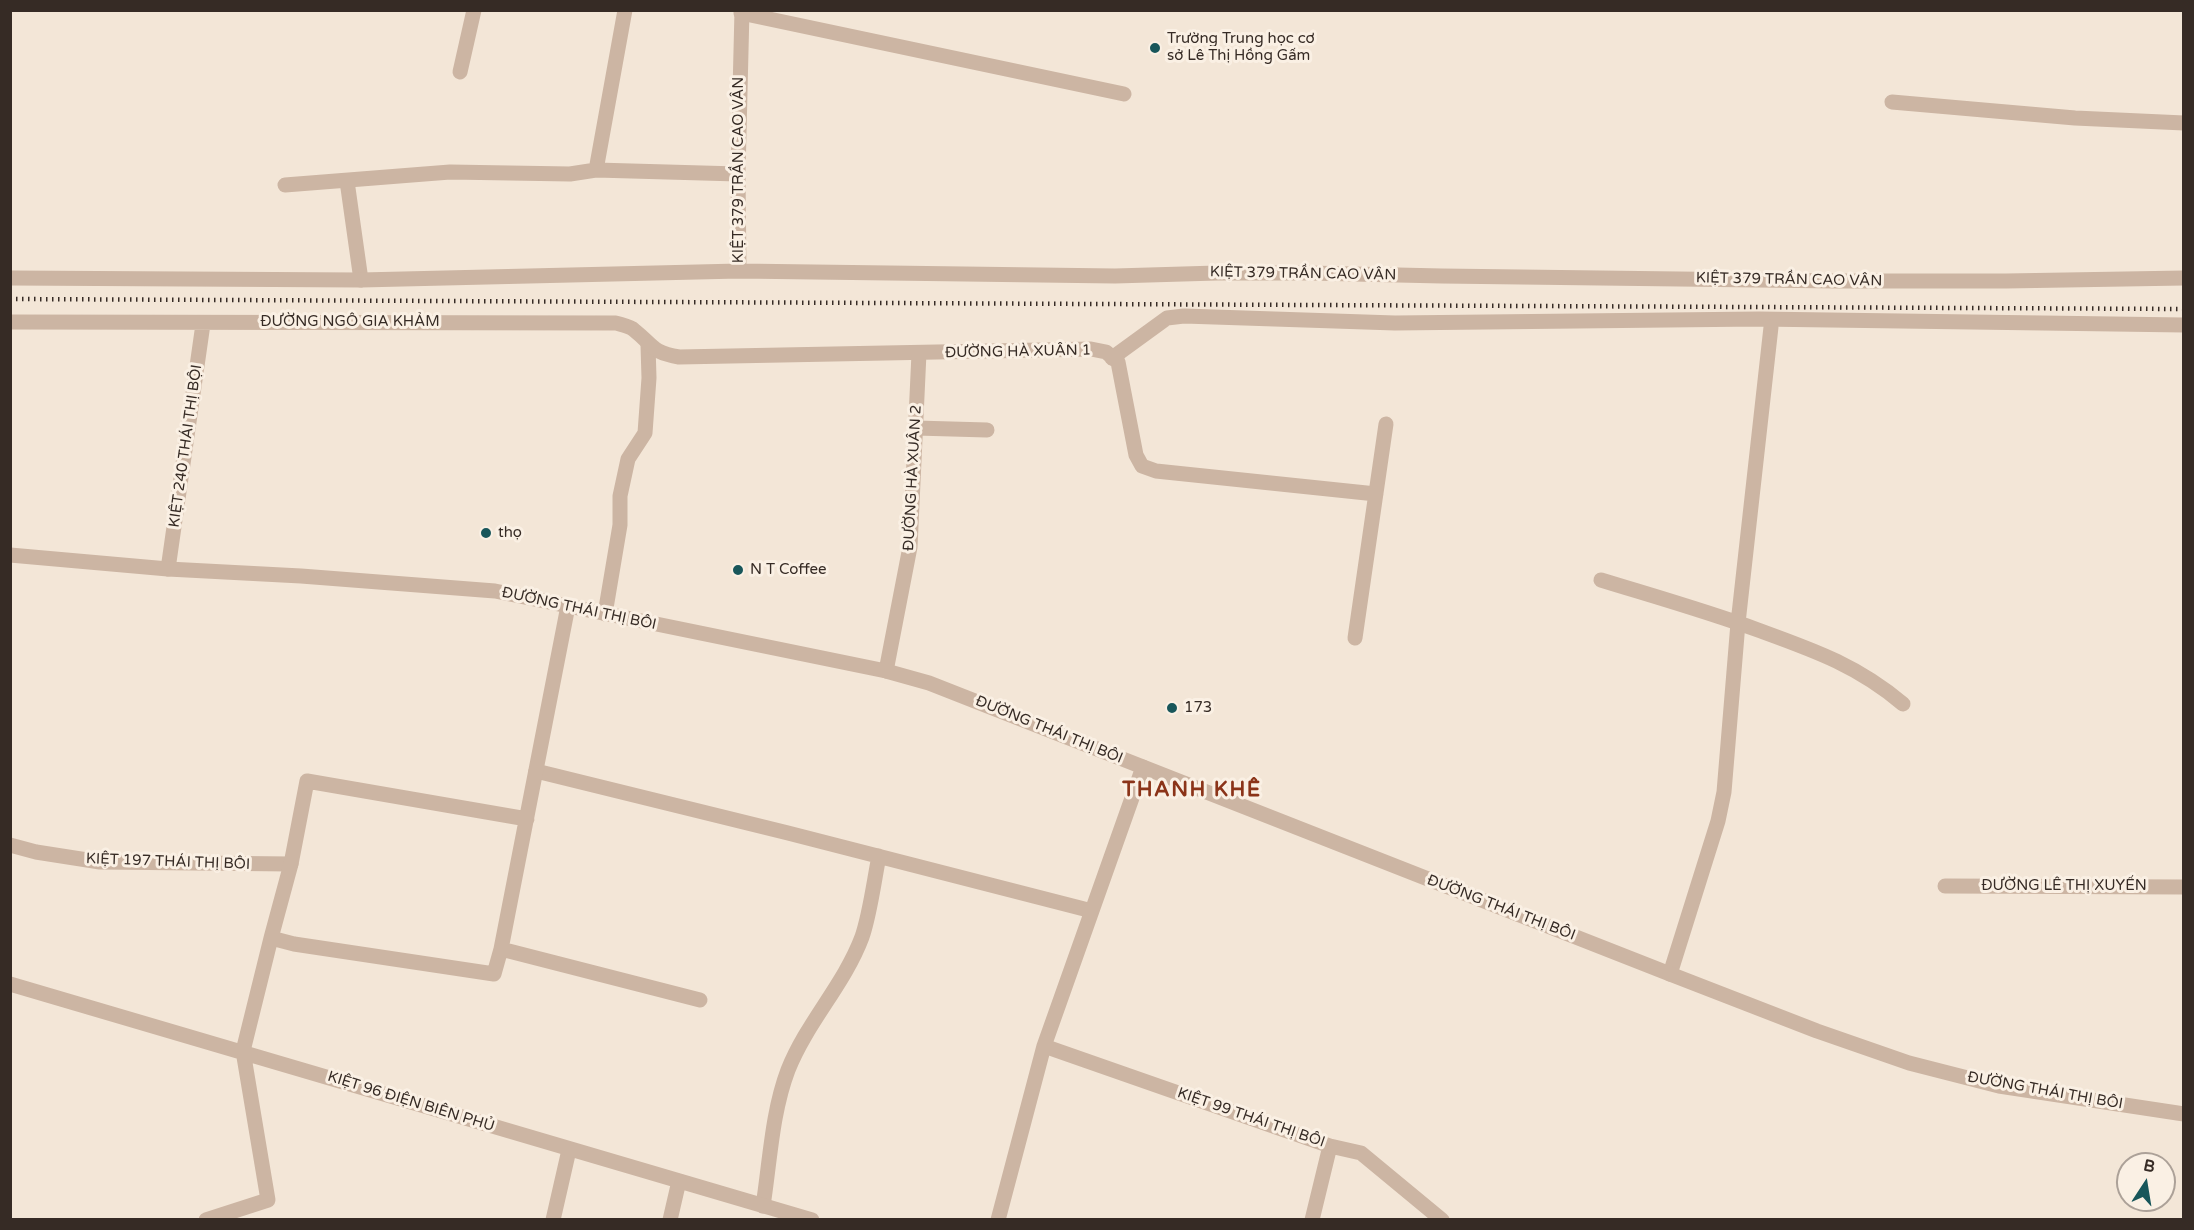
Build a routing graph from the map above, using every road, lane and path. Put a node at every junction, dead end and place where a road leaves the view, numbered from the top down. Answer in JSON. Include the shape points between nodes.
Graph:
{"nodes":[{"id":1,"x":474,"y":10,"type":"edge"},
{"id":2,"x":625,"y":10,"type":"edge"},
{"id":3,"x":742,"y":12,"type":"edge"},
{"id":4,"x":460,"y":72,"type":"dead end"},
{"id":5,"x":1124,"y":94,"type":"dead end"},
{"id":6,"x":1892,"y":102,"type":"dead end"},
{"id":7,"x":2184,"y":123,"type":"edge"},
{"id":8,"x":596,"y":170,"type":"junction"},
{"id":9,"x":738,"y":174,"type":"junction"},
{"id":10,"x":347,"y":181,"type":"junction"},
{"id":11,"x":285,"y":185,"type":"dead end"},
{"id":12,"x":739,"y":271,"type":"junction"},
{"id":13,"x":10,"y":278,"type":"edge"},
{"id":14,"x":2184,"y":278,"type":"edge"},
{"id":15,"x":361,"y":280,"type":"junction"},
{"id":16,"x":10,"y":322,"type":"edge"},
{"id":17,"x":203,"y":324,"type":"junction"},
{"id":18,"x":2184,"y":325,"type":"edge"},
{"id":19,"x":1771,"y":327,"type":"dead end"},
{"id":20,"x":648,"y":345,"type":"junction"},
{"id":21,"x":919,"y":353,"type":"junction"},
{"id":22,"x":679,"y":357,"type":"joint"},
{"id":23,"x":1112,"y":357,"type":"junction"},
{"id":24,"x":1386,"y":424,"type":"dead end"},
{"id":25,"x":916,"y":428,"type":"junction"},
{"id":26,"x":987,"y":430,"type":"dead end"},
{"id":27,"x":1376,"y":494,"type":"junction"},
{"id":28,"x":10,"y":555,"type":"edge"},
{"id":29,"x":168,"y":569,"type":"junction"},
{"id":30,"x":1601,"y":580,"type":"dead end"},
{"id":31,"x":568,"y":606,"type":"junction"},
{"id":32,"x":605,"y":614,"type":"junction"},
{"id":33,"x":1738,"y":623,"type":"junction"},
{"id":34,"x":1354,"y":638,"type":"dead end"},
{"id":35,"x":886,"y":672,"type":"junction"},
{"id":36,"x":1903,"y":705,"type":"dead end"},
{"id":37,"x":1143,"y":767,"type":"junction"},
{"id":38,"x":536,"y":771,"type":"junction"},
{"id":39,"x":527,"y":819,"type":"junction"},
{"id":40,"x":10,"y":845,"type":"edge"},
{"id":41,"x":879,"y":856,"type":"junction"},
{"id":42,"x":291,"y":864,"type":"junction"},
{"id":43,"x":1945,"y":886,"type":"dead end"},
{"id":44,"x":2184,"y":886,"type":"edge"},
{"id":45,"x":1092,"y":911,"type":"junction"},
{"id":46,"x":271,"y":938,"type":"junction"},
{"id":47,"x":501,"y":949,"type":"junction"},
{"id":48,"x":1670,"y":974,"type":"junction"},
{"id":49,"x":10,"y":984,"type":"edge"},
{"id":50,"x":700,"y":1000,"type":"dead end"},
{"id":51,"x":1044,"y":1046,"type":"junction"},
{"id":52,"x":243,"y":1051,"type":"junction"},
{"id":53,"x":2184,"y":1114,"type":"edge"},
{"id":54,"x":1330,"y":1146,"type":"junction"},
{"id":55,"x":569,"y":1150,"type":"junction"},
{"id":56,"x":679,"y":1181,"type":"junction"},
{"id":57,"x":763,"y":1206,"type":"junction"},
{"id":58,"x":206,"y":1220,"type":"edge"},
{"id":59,"x":553,"y":1220,"type":"edge"},
{"id":60,"x":670,"y":1220,"type":"edge"},
{"id":61,"x":812,"y":1220,"type":"edge"},
{"id":62,"x":998,"y":1220,"type":"edge"},
{"id":63,"x":1312,"y":1220,"type":"edge"},
{"id":64,"x":1442,"y":1220,"type":"edge"}],
"edges":[{"from":1,"to":4,"type":"street"},
{"from":2,"to":8,"type":"street"},
{"from":3,"to":5,"type":"street"},
{"from":3,"to":9,"type":"street","name":"KIỆT 379 TRẦN CAO VÂN"},
{"from":6,"to":7,"type":"street"},
{"from":8,"to":9,"type":"street"},
{"from":8,"to":10,"type":"street","via":[[570,174],[450,172]]},
{"from":9,"to":12,"type":"street","name":"KIỆT 379 TRẦN CAO VÂN"},
{"from":10,"to":11,"type":"street"},
{"from":10,"to":15,"type":"street"},
{"from":12,"to":14,"type":"street","name":"KIỆT 379 TRẦN CAO VÂN","via":[[1115,276],[1309,273],[1837,281]]},
{"from":12,"to":15,"type":"street"},
{"from":13,"to":15,"type":"street"},
{"from":16,"to":17,"type":"street","name":"ĐƯỜNG NGÔ GIA KHẢM"},
{"from":17,"to":20,"type":"street","name":"ĐƯỜNG NGÔ GIA KHẢM","via":[[590,321],[633,328]]},
{"from":17,"to":29,"type":"street","name":"KIỆT 240 THÁI THỊ BỘI"},
{"from":18,"to":23,"type":"street","via":[[1759,319],[1395,323],[1184,316],[1167,318]]},
{"from":19,"to":33,"type":"street"},
{"from":20,"to":22,"type":"street","name":"ĐƯỜNG NGÔ GIA KHẢM"},
{"from":20,"to":32,"type":"street","via":[[650,378],[645,433],[627,459]]},
{"from":21,"to":22,"type":"street","name":"ĐƯỜNG HÀ XUÂN 1"},
{"from":21,"to":23,"type":"street","name":"ĐƯỜNG HÀ XUÂN 1","via":[[1091,349]]},
{"from":21,"to":25,"type":"street","name":"ĐƯỜNG HÀ XUÂN 2"},
{"from":23,"to":27,"type":"street","name":"ĐƯỜNG HÀ XUÂN 1","via":[[1118,362],[1136,455],[1142,466],[1156,471]]},
{"from":24,"to":27,"type":"street"},
{"from":25,"to":26,"type":"street"},
{"from":25,"to":35,"type":"street","name":"ĐƯỜNG HÀ XUÂN 2","via":[[910,547]]},
{"from":27,"to":34,"type":"street"},
{"from":28,"to":29,"type":"street","name":"ĐƯỜNG THÁI THỊ BÔI"},
{"from":29,"to":31,"type":"street","name":"ĐƯỜNG THÁI THỊ BÔI","via":[[495,591]]},
{"from":30,"to":33,"type":"street"},
{"from":31,"to":32,"type":"street","name":"ĐƯỜNG THÁI THỊ BÔI"},
{"from":31,"to":38,"type":"street"},
{"from":32,"to":35,"type":"street","name":"ĐƯỜNG THÁI THỊ BÔI"},
{"from":33,"to":36,"type":"street","via":[[1842,662],[1883,687]]},
{"from":33,"to":48,"type":"street","via":[[1724,792]]},
{"from":35,"to":37,"type":"street","name":"ĐƯỜNG THÁI THỊ BÔI","via":[[929,683]]},
{"from":37,"to":45,"type":"street"},
{"from":37,"to":48,"type":"street","name":"ĐƯỜNG THÁI THỊ BÔI"},
{"from":38,"to":39,"type":"street"},
{"from":38,"to":41,"type":"street"},
{"from":39,"to":42,"type":"street","via":[[307,781]]},
{"from":39,"to":47,"type":"street"},
{"from":40,"to":42,"type":"street","name":"KIỆT 197 THÁI THỊ BÔI","via":[[100,862]]},
{"from":41,"to":45,"type":"street"},
{"from":41,"to":57,"type":"street","via":[[862,936],[789,1070],[777,1110]]},
{"from":42,"to":46,"type":"street"},
{"from":43,"to":44,"type":"street","name":"ĐƯỜNG LÊ THỊ XUYẾN"},
{"from":45,"to":51,"type":"street"},
{"from":46,"to":47,"type":"street","via":[[494,974]]},
{"from":46,"to":52,"type":"street"},
{"from":47,"to":50,"type":"street"},
{"from":48,"to":53,"type":"street","name":"ĐƯỜNG THÁI THỊ BÔI","via":[[1909,1063],[1999,1086]]},
{"from":49,"to":52,"type":"street","name":"KIỆT 96 ĐIỆN BIÊN PHỦ"},
{"from":51,"to":54,"type":"street","name":"KIỆT 99 THÁI THỊ BÔI"},
{"from":51,"to":62,"type":"street"},
{"from":52,"to":55,"type":"street","name":"KIỆT 96 ĐIỆN BIÊN PHỦ"},
{"from":52,"to":58,"type":"street","via":[[268,1200]]},
{"from":54,"to":63,"type":"street"},
{"from":54,"to":64,"type":"street","name":"KIỆT 99 THÁI THỊ BÔI","via":[[1361,1153]]},
{"from":55,"to":56,"type":"street","name":"KIỆT 96 ĐIỆN BIÊN PHỦ"},
{"from":55,"to":59,"type":"street"},
{"from":56,"to":57,"type":"street","name":"KIỆT 96 ĐIỆN BIÊN PHỦ"},
{"from":56,"to":60,"type":"street"},
{"from":57,"to":61,"type":"street","name":"KIỆT 96 ĐIỆN BIÊN PHỦ"}]}
